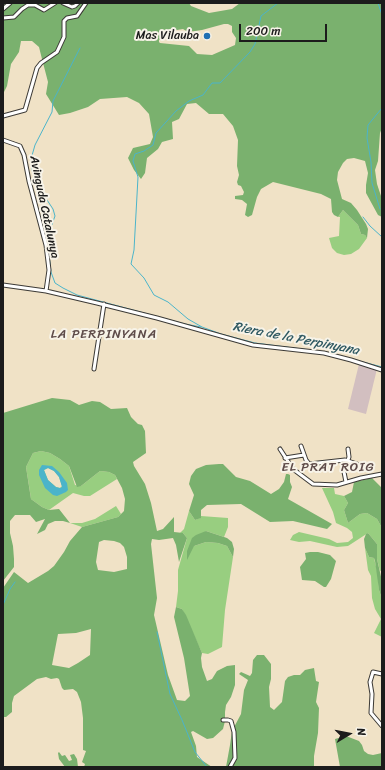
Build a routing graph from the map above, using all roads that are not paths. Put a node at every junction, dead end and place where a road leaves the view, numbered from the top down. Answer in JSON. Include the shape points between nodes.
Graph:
{"nodes":[{"id":1,"x":10,"y":3,"type":"edge"},
{"id":2,"x":55,"y":3,"type":"edge"},
{"id":3,"x":63,"y":3,"type":"edge"},
{"id":4,"x":78,"y":3,"type":"edge"},
{"id":5,"x":86,"y":3,"type":"edge"},
{"id":6,"x":3,"y":9,"type":"edge"},
{"id":7,"x":3,"y":18,"type":"edge"},
{"id":8,"x":3,"y":116,"type":"edge"},
{"id":9,"x":3,"y":140,"type":"edge"},
{"id":10,"x":3,"y":285,"type":"edge"},
{"id":11,"x":46,"y":291,"type":"junction"},
{"id":12,"x":104,"y":304,"type":"junction"},
{"id":13,"x":94,"y":370,"type":"dead end"},
{"id":14,"x":382,"y":370,"type":"edge"},
{"id":15,"x":301,"y":446,"type":"dead end"},
{"id":16,"x":280,"y":449,"type":"dead end"},
{"id":17,"x":348,"y":449,"type":"dead end"},
{"id":18,"x":304,"y":455,"type":"junction"},
{"id":19,"x":286,"y":458,"type":"junction"},
{"id":20,"x":348,"y":461,"type":"junction"},
{"id":21,"x":357,"y":464,"type":"dead end"},
{"id":22,"x":382,"y":474,"type":"edge"},
{"id":23,"x":346,"y":482,"type":"junction"},
{"id":24,"x":382,"y":674,"type":"edge"},
{"id":25,"x":223,"y":720,"type":"dead end"},
{"id":26,"x":382,"y":726,"type":"edge"},
{"id":27,"x":230,"y":767,"type":"edge"}],
"edges":[{"from":1,"to":6,"type":"street"},
{"from":2,"to":7,"type":"street","via":[[44,10],[35,5],[28,5],[14,17]]},
{"from":3,"to":4,"type":"street","via":[[72,7]]},
{"from":5,"to":8,"type":"street","via":[[77,16],[64,21],[64,36],[57,52],[38,66],[25,110]]},
{"from":9,"to":11,"type":"street","name":"Avinguda Catalunya","via":[[18,145],[23,151],[46,245],[49,276]]},
{"from":10,"to":11,"type":"street"},
{"from":11,"to":12,"type":"street"},
{"from":12,"to":13,"type":"street"},
{"from":12,"to":14,"type":"street","via":[[253,345],[324,353]]},
{"from":15,"to":18,"type":"street"},
{"from":16,"to":19,"type":"street"},
{"from":17,"to":20,"type":"street"},
{"from":18,"to":19,"type":"street"},
{"from":18,"to":20,"type":"street","via":[[309,464]]},
{"from":19,"to":23,"type":"street","via":[[296,472],[313,484],[331,486]]},
{"from":20,"to":21,"type":"street"},
{"from":20,"to":23,"type":"street","via":[[344,472]]},
{"from":22,"to":23,"type":"street"},
{"from":24,"to":26,"type":"street","via":[[373,672],[370,682],[371,712]]},
{"from":25,"to":27,"type":"street","via":[[231,721],[234,732],[235,758]]}]}
